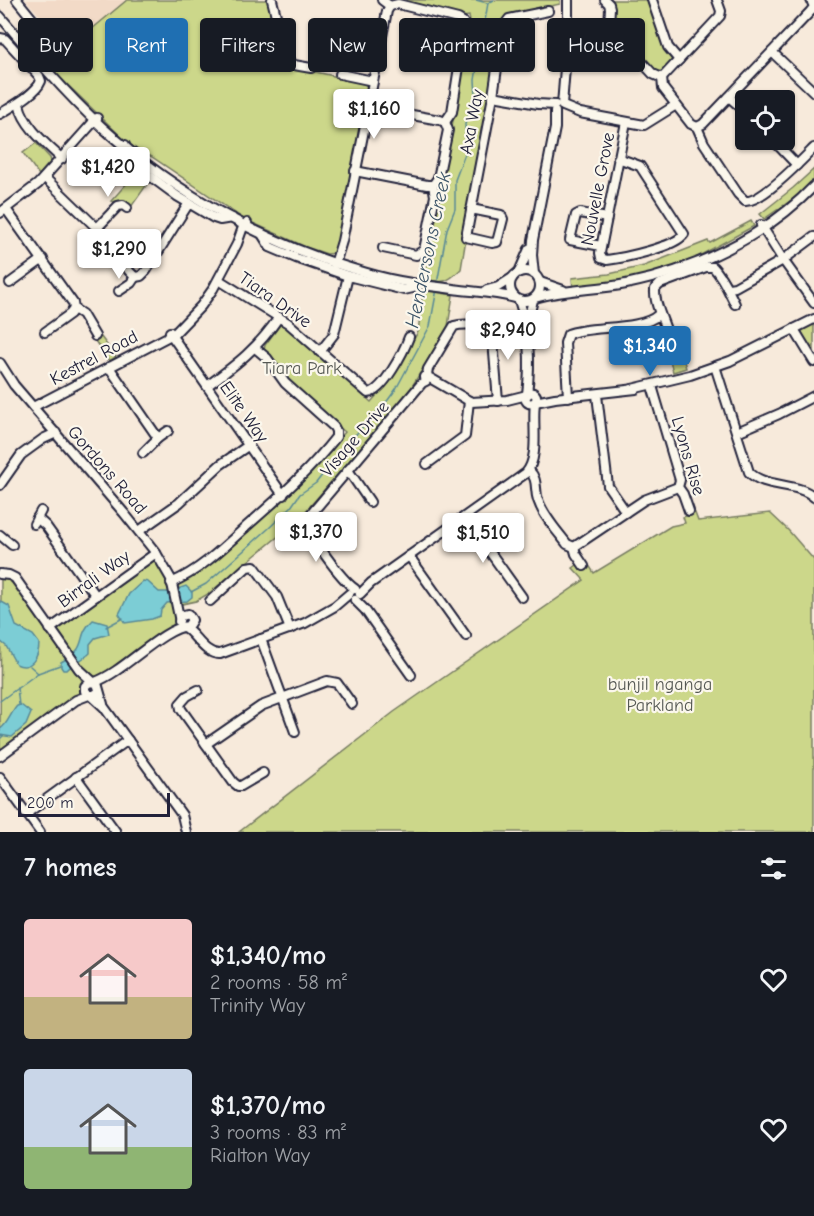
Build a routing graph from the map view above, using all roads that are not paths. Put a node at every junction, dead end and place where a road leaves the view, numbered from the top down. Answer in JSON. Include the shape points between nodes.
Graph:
{"nodes":[{"id":1,"x":17,"y":0,"type":"edge"},
{"id":2,"x":272,"y":0,"type":"edge"},
{"id":3,"x":382,"y":0,"type":"edge"},
{"id":4,"x":568,"y":0,"type":"edge"},
{"id":5,"x":605,"y":0,"type":"edge"},
{"id":6,"x":652,"y":0,"type":"edge"},
{"id":7,"x":717,"y":0,"type":"edge"},
{"id":8,"x":811,"y":0,"type":"edge"},
{"id":9,"x":390,"y":6,"type":"junction"},
{"id":10,"x":814,"y":7,"type":"edge"},
{"id":11,"x":548,"y":11,"type":"dead end"},
{"id":12,"x":0,"y":16,"type":"edge"},
{"id":13,"x":32,"y":18,"type":"edge"},
{"id":14,"x":18,"y":37,"type":"edge"},
{"id":15,"x":0,"y":38,"type":"edge"},
{"id":16,"x":772,"y":52,"type":"junction"},
{"id":17,"x":679,"y":60,"type":"junction"},
{"id":18,"x":308,"y":67,"type":"edge"},
{"id":19,"x":49,"y":72,"type":"edge"},
{"id":20,"x":340,"y":74,"type":"dead end"},
{"id":21,"x":662,"y":78,"type":"junction"},
{"id":22,"x":373,"y":81,"type":"junction"},
{"id":23,"x":814,"y":92,"type":"edge"},
{"id":24,"x":493,"y":96,"type":"junction"},
{"id":25,"x":729,"y":97,"type":"junction"},
{"id":26,"x":735,"y":102,"type":"edge"},
{"id":27,"x":19,"y":104,"type":"junction"},
{"id":28,"x":676,"y":105,"type":"junction"},
{"id":29,"x":373,"y":108,"type":"junction"},
{"id":30,"x":559,"y":108,"type":"junction"},
{"id":31,"x":0,"y":114,"type":"edge"},
{"id":32,"x":97,"y":119,"type":"junction"},
{"id":33,"x":445,"y":122,"type":"junction"},
{"id":34,"x":626,"y":122,"type":"junction"},
{"id":35,"x":697,"y":127,"type":"junction"},
{"id":36,"x":126,"y":146,"type":"junction"},
{"id":37,"x":814,"y":147,"type":"edge"},
{"id":38,"x":783,"y":150,"type":"edge"},
{"id":39,"x":618,"y":158,"type":"junction"},
{"id":40,"x":62,"y":159,"type":"junction"},
{"id":41,"x":797,"y":165,"type":"junction"},
{"id":42,"x":355,"y":171,"type":"junction"},
{"id":43,"x":45,"y":178,"type":"junction"},
{"id":44,"x":433,"y":184,"type":"junction"},
{"id":45,"x":814,"y":186,"type":"edge"},
{"id":46,"x":189,"y":203,"type":"junction"},
{"id":47,"x":127,"y":208,"type":"dead end"},
{"id":48,"x":3,"y":209,"type":"edge"},
{"id":49,"x":471,"y":209,"type":"junction"},
{"id":50,"x":232,"y":217,"type":"junction"},
{"id":51,"x":607,"y":218,"type":"junction"},
{"id":52,"x":246,"y":225,"type":"junction"},
{"id":53,"x":760,"y":227,"type":"junction"},
{"id":54,"x":97,"y":228,"type":"junction"},
{"id":55,"x":261,"y":234,"type":"junction"},
{"id":56,"x":814,"y":237,"type":"edge"},
{"id":57,"x":560,"y":238,"type":"dead end"},
{"id":58,"x":533,"y":240,"type":"junction"},
{"id":59,"x":570,"y":240,"type":"junction"},
{"id":60,"x":601,"y":246,"type":"junction"},
{"id":61,"x":383,"y":248,"type":"dead end"},
{"id":62,"x":43,"y":259,"type":"junction"},
{"id":63,"x":783,"y":260,"type":"junction"},
{"id":64,"x":335,"y":261,"type":"junction"},
{"id":65,"x":519,"y":272,"type":"junction"},
{"id":66,"x":534,"y":274,"type":"junction"},
{"id":67,"x":348,"y":276,"type":"junction"},
{"id":68,"x":135,"y":277,"type":"junction"},
{"id":69,"x":512,"y":278,"type":"junction"},
{"id":70,"x":219,"y":280,"type":"junction"},
{"id":71,"x":540,"y":282,"type":"junction"},
{"id":72,"x":10,"y":283,"type":"dead end"},
{"id":73,"x":421,"y":284,"type":"junction"},
{"id":74,"x":729,"y":288,"type":"junction"},
{"id":75,"x":119,"y":291,"type":"dead end"},
{"id":76,"x":482,"y":292,"type":"junction"},
{"id":77,"x":572,"y":292,"type":"junction"},
{"id":78,"x":807,"y":296,"type":"junction"},
{"id":79,"x":517,"y":299,"type":"junction"},
{"id":80,"x":534,"y":299,"type":"junction"},
{"id":81,"x":814,"y":303,"type":"edge"},
{"id":82,"x":735,"y":304,"type":"dead end"},
{"id":83,"x":74,"y":309,"type":"junction"},
{"id":84,"x":814,"y":312,"type":"edge"},
{"id":85,"x":658,"y":315,"type":"junction"},
{"id":86,"x":279,"y":317,"type":"junction"},
{"id":87,"x":814,"y":319,"type":"edge"},
{"id":88,"x":803,"y":324,"type":"junction"},
{"id":89,"x":527,"y":327,"type":"junction"},
{"id":90,"x":794,"y":329,"type":"junction"},
{"id":91,"x":45,"y":332,"type":"dead end"},
{"id":92,"x":667,"y":333,"type":"dead end"},
{"id":93,"x":172,"y":334,"type":"junction"},
{"id":94,"x":95,"y":336,"type":"dead end"},
{"id":95,"x":408,"y":336,"type":"dead end"},
{"id":96,"x":255,"y":348,"type":"junction"},
{"id":97,"x":320,"y":352,"type":"junction"},
{"id":98,"x":814,"y":362,"type":"edge"},
{"id":99,"x":0,"y":363,"type":"edge"},
{"id":100,"x":715,"y":366,"type":"junction"},
{"id":101,"x":109,"y":368,"type":"junction"},
{"id":102,"x":426,"y":379,"type":"junction"},
{"id":103,"x":207,"y":386,"type":"junction"},
{"id":104,"x":653,"y":388,"type":"junction"},
{"id":105,"x":597,"y":395,"type":"junction"},
{"id":106,"x":568,"y":397,"type":"junction"},
{"id":107,"x":813,"y":397,"type":"edge"},
{"id":108,"x":531,"y":399,"type":"junction"},
{"id":109,"x":469,"y":401,"type":"junction"},
{"id":110,"x":498,"y":401,"type":"junction"},
{"id":111,"x":34,"y":409,"type":"junction"},
{"id":112,"x":54,"y":431,"type":"junction"},
{"id":113,"x":168,"y":431,"type":"dead end"},
{"id":114,"x":737,"y":432,"type":"junction"},
{"id":115,"x":158,"y":438,"type":"junction"},
{"id":116,"x":249,"y":445,"type":"junction"},
{"id":117,"x":143,"y":453,"type":"dead end"},
{"id":118,"x":427,"y":464,"type":"dead end"},
{"id":119,"x":348,"y":470,"type":"junction"},
{"id":120,"x":528,"y":471,"type":"junction"},
{"id":121,"x":0,"y":485,"type":"edge"},
{"id":122,"x":678,"y":487,"type":"junction"},
{"id":123,"x":283,"y":495,"type":"junction"},
{"id":124,"x":814,"y":497,"type":"edge"},
{"id":125,"x":370,"y":502,"type":"dead end"},
{"id":126,"x":689,"y":511,"type":"dead end"},
{"id":127,"x":626,"y":512,"type":"junction"},
{"id":128,"x":465,"y":517,"type":"junction"},
{"id":129,"x":37,"y":518,"type":"dead end"},
{"id":130,"x":139,"y":531,"type":"junction"},
{"id":131,"x":574,"y":547,"type":"junction"},
{"id":132,"x":156,"y":553,"type":"junction"},
{"id":133,"x":409,"y":556,"type":"junction"},
{"id":134,"x":584,"y":566,"type":"dead end"},
{"id":135,"x":0,"y":575,"type":"edge"},
{"id":136,"x":172,"y":583,"type":"junction"},
{"id":137,"x":354,"y":595,"type":"junction"},
{"id":138,"x":96,"y":596,"type":"junction"},
{"id":139,"x":522,"y":597,"type":"dead end"},
{"id":140,"x":209,"y":602,"type":"dead end"},
{"id":141,"x":184,"y":621,"type":"junction"},
{"id":142,"x":50,"y":629,"type":"junction"},
{"id":143,"x":290,"y":629,"type":"junction"},
{"id":144,"x":466,"y":636,"type":"dead end"},
{"id":145,"x":261,"y":639,"type":"junction"},
{"id":146,"x":411,"y":675,"type":"dead end"},
{"id":147,"x":92,"y":689,"type":"junction"},
{"id":148,"x":198,"y":690,"type":"dead end"},
{"id":149,"x":283,"y":698,"type":"junction"},
{"id":150,"x":352,"y":704,"type":"dead end"},
{"id":151,"x":295,"y":732,"type":"dead end"},
{"id":152,"x":128,"y":740,"type":"junction"},
{"id":153,"x":206,"y":744,"type":"junction"},
{"id":154,"x":2,"y":753,"type":"edge"},
{"id":155,"x":263,"y":773,"type":"dead end"},
{"id":156,"x":0,"y":777,"type":"edge"},
{"id":157,"x":76,"y":777,"type":"junction"},
{"id":158,"x":26,"y":814,"type":"junction"},
{"id":159,"x":40,"y":832,"type":"edge"},
{"id":160,"x":116,"y":832,"type":"edge"},
{"id":161,"x":186,"y":832,"type":"edge"}],
"edges":[{"from":1,"to":13,"type":"street"},
{"from":2,"to":18,"type":"street","via":[[287,59]]},
{"from":3,"to":9,"type":"street"},
{"from":4,"to":30,"type":"street"},
{"from":5,"to":21,"type":"street","via":[[610,8],[610,53],[640,60]]},
{"from":6,"to":17,"type":"street","via":[[668,47]]},
{"from":7,"to":17,"type":"street","via":[[720,16]]},
{"from":8,"to":10,"type":"street"},
{"from":9,"to":22,"type":"street"},
{"from":9,"to":33,"type":"street","via":[[398,4],[463,22],[452,112]]},
{"from":10,"to":16,"type":"street"},
{"from":11,"to":24,"type":"street","name":"Axa Way","via":[[504,23]]},
{"from":12,"to":14,"type":"street"},
{"from":15,"to":27,"type":"street","via":[[40,79],[38,87]]},
{"from":16,"to":23,"type":"street"},
{"from":16,"to":25,"type":"street"},
{"from":17,"to":21,"type":"street"},
{"from":19,"to":32,"type":"street"},
{"from":20,"to":22,"type":"street"},
{"from":21,"to":28,"type":"street","via":[[663,88]]},
{"from":22,"to":29,"type":"street"},
{"from":24,"to":30,"type":"street"},
{"from":24,"to":49,"type":"street","name":"Axa Way"},
{"from":25,"to":26,"type":"street"},
{"from":25,"to":35,"type":"street"},
{"from":27,"to":31,"type":"street"},
{"from":27,"to":40,"type":"street","via":[[43,142]]},
{"from":28,"to":34,"type":"street","via":[[647,125]]},
{"from":28,"to":35,"type":"street"},
{"from":29,"to":33,"type":"street"},
{"from":29,"to":42,"type":"street","via":[[367,115]]},
{"from":30,"to":34,"type":"street"},
{"from":30,"to":58,"type":"street"},
{"from":32,"to":36,"type":"street"},
{"from":32,"to":40,"type":"street"},
{"from":33,"to":44,"type":"street","via":[[448,130],[438,178]]},
{"from":34,"to":39,"type":"street","name":"Nouvelle Grove"},
{"from":35,"to":41,"type":"street","via":[[745,201],[755,199]]},
{"from":36,"to":46,"type":"street","via":[[130,162]]},
{"from":36,"to":50,"type":"street","via":[[177,184]]},
{"from":37,"to":41,"type":"street"},
{"from":38,"to":41,"type":"street"},
{"from":39,"to":51,"type":"street","name":"Nouvelle Grove"},
{"from":39,"to":60,"type":"street","name":"Nouvelle Grove","via":[[640,166],[684,234],[680,239],[625,257],[604,260],[600,256]]},
{"from":40,"to":43,"type":"street"},
{"from":42,"to":44,"type":"street"},
{"from":42,"to":64,"type":"street"},
{"from":43,"to":48,"type":"street"},
{"from":43,"to":54,"type":"street"},
{"from":44,"to":61,"type":"street","via":[[435,196],[423,252],[416,255]]},
{"from":45,"to":53,"type":"street"},
{"from":46,"to":50,"type":"street","via":[[217,220]]},
{"from":46,"to":68,"type":"street","via":[[146,271]]},
{"from":47,"to":54,"type":"street","via":[[118,206]]},
{"from":48,"to":62,"type":"street"},
{"from":49,"to":49,"type":"street","name":"Axa Way","via":[[466,237],[496,243],[503,219],[499,214]]},
{"from":50,"to":52,"type":"street"},
{"from":51,"to":59,"type":"street","via":[[577,214]]},
{"from":51,"to":60,"type":"street","name":"Nouvelle Grove"},
{"from":52,"to":55,"type":"street"},
{"from":52,"to":64,"type":"street"},
{"from":52,"to":70,"type":"street","name":"Kestrel Road"},
{"from":53,"to":63,"type":"street"},
{"from":53,"to":77,"type":"street","via":[[671,272]]},
{"from":54,"to":68,"type":"street"},
{"from":55,"to":64,"type":"street"},
{"from":55,"to":67,"type":"street","via":[[274,249]]},
{"from":56,"to":63,"type":"street"},
{"from":57,"to":59,"type":"street"},
{"from":58,"to":65,"type":"street"},
{"from":58,"to":66,"type":"street"},
{"from":59,"to":60,"type":"street"},
{"from":62,"to":72,"type":"street"},
{"from":62,"to":83,"type":"street"},
{"from":63,"to":74,"type":"street"},
{"from":63,"to":78,"type":"street"},
{"from":64,"to":73,"type":"street","via":[[369,274]]},
{"from":65,"to":66,"type":"street"},
{"from":65,"to":69,"type":"street"},
{"from":66,"to":71,"type":"street"},
{"from":67,"to":73,"type":"street","via":[[404,290]]},
{"from":67,"to":97,"type":"street","via":[[334,334]]},
{"from":68,"to":75,"type":"street"},
{"from":69,"to":76,"type":"street"},
{"from":69,"to":79,"type":"street","via":[[510,286]]},
{"from":70,"to":86,"type":"street","name":"Tiara Drive"},
{"from":70,"to":93,"type":"street","name":"Kestrel Road","via":[[201,306]]},
{"from":71,"to":77,"type":"street"},
{"from":71,"to":80,"type":"street"},
{"from":73,"to":76,"type":"street"},
{"from":74,"to":82,"type":"street"},
{"from":74,"to":85,"type":"street","via":[[711,266],[660,284],[654,291]]},
{"from":76,"to":79,"type":"street"},
{"from":77,"to":80,"type":"street"},
{"from":78,"to":81,"type":"street"},
{"from":78,"to":84,"type":"street"},
{"from":79,"to":80,"type":"street"},
{"from":79,"to":89,"type":"street"},
{"from":80,"to":89,"type":"street"},
{"from":83,"to":91,"type":"street"},
{"from":83,"to":94,"type":"street","via":[[82,314]]},
{"from":84,"to":88,"type":"street"},
{"from":85,"to":92,"type":"street"},
{"from":85,"to":106,"type":"street","via":[[640,322],[568,334]]},
{"from":86,"to":96,"type":"street"},
{"from":86,"to":97,"type":"street","name":"Tiara Drive"},
{"from":87,"to":88,"type":"street"},
{"from":88,"to":90,"type":"street"},
{"from":89,"to":108,"type":"street"},
{"from":90,"to":98,"type":"street"},
{"from":90,"to":100,"type":"street"},
{"from":93,"to":101,"type":"street","name":"Kestrel Road"},
{"from":93,"to":103,"type":"street","name":"Elite Way"},
{"from":95,"to":97,"type":"street","name":"Tiara Drive","via":[[386,379],[370,393]]},
{"from":96,"to":103,"type":"street"},
{"from":96,"to":123,"type":"street","via":[[285,384],[336,431],[334,439]]},
{"from":99,"to":111,"type":"street","name":"Gordons Road"},
{"from":100,"to":104,"type":"street"},
{"from":100,"to":114,"type":"street"},
{"from":101,"to":111,"type":"street","name":"Kestrel Road"},
{"from":101,"to":115,"type":"street"},
{"from":102,"to":109,"type":"street"},
{"from":102,"to":110,"type":"street","name":"Visage Drive","via":[[454,326],[492,329]]},
{"from":102,"to":119,"type":"street","name":"Visage Drive"},
{"from":103,"to":116,"type":"street","name":"Elite Way"},
{"from":104,"to":105,"type":"street","via":[[641,386]]},
{"from":104,"to":122,"type":"street","name":"Lyons Rise","via":[[680,480]]},
{"from":105,"to":106,"type":"street"},
{"from":105,"to":127,"type":"street","via":[[608,486]]},
{"from":106,"to":108,"type":"street"},
{"from":107,"to":114,"type":"street"},
{"from":108,"to":110,"type":"street"},
{"from":108,"to":120,"type":"street","via":[[534,456]]},
{"from":109,"to":110,"type":"street"},
{"from":109,"to":118,"type":"street","via":[[465,436]]},
{"from":111,"to":112,"type":"street","name":"Gordons Road"},
{"from":112,"to":121,"type":"street","via":[[21,455]]},
{"from":112,"to":130,"type":"street","name":"Gordons Road"},
{"from":113,"to":115,"type":"street"},
{"from":114,"to":124,"type":"street","via":[[754,474]]},
{"from":115,"to":117,"type":"street"},
{"from":116,"to":123,"type":"street","name":"Elite Way"},
{"from":116,"to":130,"type":"street"},
{"from":119,"to":125,"type":"street"},
{"from":119,"to":137,"type":"street","name":"Visage Drive","via":[[304,520]]},
{"from":120,"to":128,"type":"street"},
{"from":120,"to":131,"type":"street","via":[[536,480],[542,508],[565,542]]},
{"from":122,"to":126,"type":"street","name":"Lyons Rise"},
{"from":122,"to":127,"type":"street","via":[[648,498]]},
{"from":123,"to":136,"type":"street","via":[[213,556]]},
{"from":127,"to":131,"type":"street"},
{"from":128,"to":133,"type":"street"},
{"from":128,"to":139,"type":"street"},
{"from":129,"to":138,"type":"street"},
{"from":130,"to":132,"type":"street","name":"Gordons Road"},
{"from":131,"to":134,"type":"street"},
{"from":132,"to":136,"type":"street","name":"Gordons Road"},
{"from":132,"to":138,"type":"street","name":"Birrali Way"},
{"from":133,"to":137,"type":"street"},
{"from":133,"to":144,"type":"street"},
{"from":135,"to":142,"type":"street","via":[[22,590]]},
{"from":136,"to":141,"type":"street","name":"Gordons Road"},
{"from":137,"to":143,"type":"street"},
{"from":137,"to":146,"type":"street"},
{"from":138,"to":142,"type":"street","name":"Birrali Way"},
{"from":140,"to":143,"type":"street","via":[[247,567],[254,566],[277,597]]},
{"from":141,"to":145,"type":"street","name":"Gordons Road","via":[[208,651],[217,654]]},
{"from":141,"to":147,"type":"street"},
{"from":142,"to":147,"type":"street"},
{"from":143,"to":145,"type":"street"},
{"from":145,"to":149,"type":"street"},
{"from":147,"to":152,"type":"street"},
{"from":147,"to":154,"type":"street"},
{"from":148,"to":153,"type":"street","via":[[183,700],[180,707]]},
{"from":149,"to":150,"type":"street","via":[[330,681],[337,683]]},
{"from":149,"to":151,"type":"street"},
{"from":149,"to":153,"type":"street","via":[[253,711]]},
{"from":152,"to":157,"type":"street"},
{"from":152,"to":161,"type":"street","via":[[182,815]]},
{"from":153,"to":155,"type":"street","via":[[236,786]]},
{"from":156,"to":158,"type":"street"},
{"from":157,"to":158,"type":"street"},
{"from":157,"to":160,"type":"street"},
{"from":158,"to":159,"type":"street"}]}
